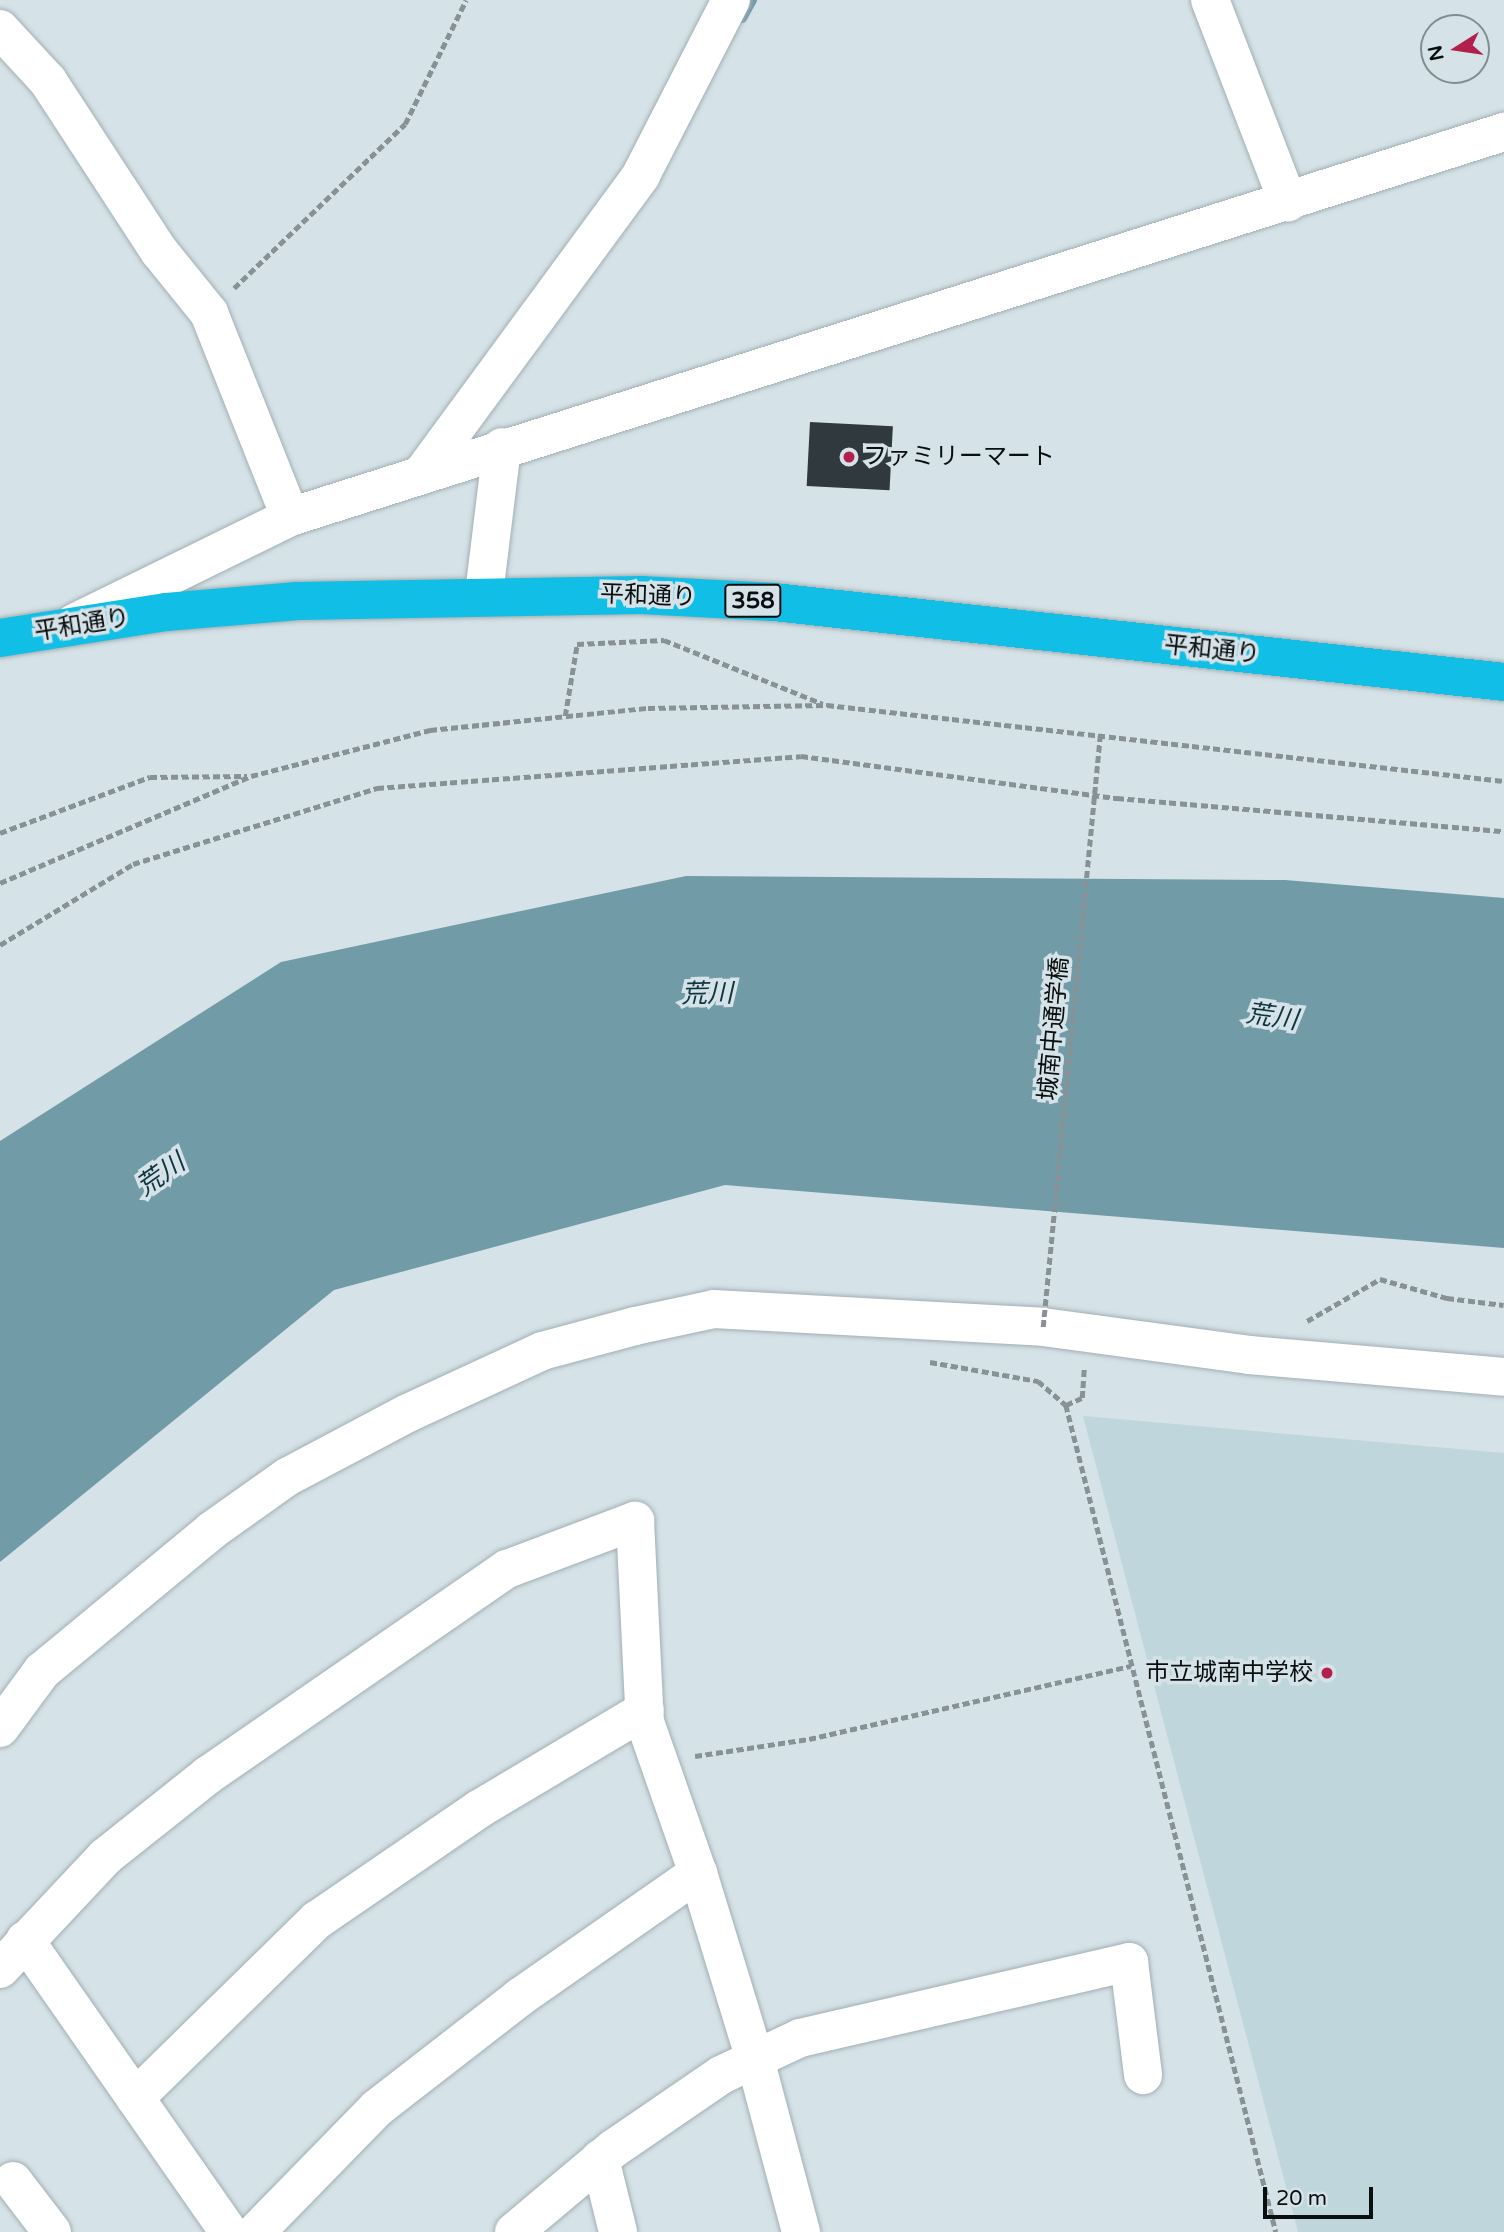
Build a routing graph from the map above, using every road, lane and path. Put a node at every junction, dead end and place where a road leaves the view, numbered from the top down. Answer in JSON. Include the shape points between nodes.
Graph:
{"nodes":[{"id":1,"x":466,"y":0,"type":"edge"},
{"id":2,"x":731,"y":0,"type":"edge"},
{"id":3,"x":1210,"y":0,"type":"edge"},
{"id":4,"x":0,"y":29,"type":"edge"},
{"id":5,"x":1504,"y":132,"type":"edge"},
{"id":6,"x":1288,"y":202,"type":"junction"},
{"id":7,"x":209,"y":313,"type":"junction"},
{"id":8,"x":502,"y":447,"type":"junction"},
{"id":9,"x":421,"y":475,"type":"junction"},
{"id":10,"x":290,"y":517,"type":"junction"},
{"id":11,"x":484,"y":594,"type":"junction"},
{"id":12,"x":69,"y":625,"type":"junction"},
{"id":13,"x":0,"y":638,"type":"edge"},
{"id":14,"x":1504,"y":682,"type":"edge"},
{"id":15,"x":827,"y":705,"type":"junction"},
{"id":16,"x":565,"y":716,"type":"junction"},
{"id":17,"x":1100,"y":736,"type":"junction"},
{"id":18,"x":251,"y":776,"type":"junction"},
{"id":19,"x":1504,"y":781,"type":"edge"},
{"id":20,"x":1504,"y":831,"type":"edge"},
{"id":21,"x":0,"y":833,"type":"edge"},
{"id":22,"x":0,"y":883,"type":"edge"},
{"id":23,"x":0,"y":945,"type":"edge"},
{"id":24,"x":1504,"y":1305,"type":"edge"},
{"id":25,"x":1043,"y":1326,"type":"junction"},
{"id":26,"x":1249,"y":1355,"type":"junction"},
{"id":27,"x":917,"y":1359,"type":"dead end"},
{"id":28,"x":1504,"y":1377,"type":"edge"},
{"id":29,"x":1082,"y":1398,"type":"dead end"},
{"id":30,"x":1066,"y":1405,"type":"junction"},
{"id":31,"x":1131,"y":1666,"type":"junction"},
{"id":32,"x":645,"y":1710,"type":"junction"},
{"id":33,"x":0,"y":1728,"type":"edge"},
{"id":34,"x":659,"y":1759,"type":"junction"},
{"id":35,"x":698,"y":1873,"type":"junction"},
{"id":36,"x":25,"y":1940,"type":"junction"},
{"id":37,"x":0,"y":1969,"type":"edge"},
{"id":38,"x":755,"y":2059,"type":"junction"},
{"id":39,"x":1143,"y":2075,"type":"dead end"},
{"id":40,"x":135,"y":2098,"type":"junction"},
{"id":41,"x":600,"y":2159,"type":"junction"},
{"id":42,"x":4,"y":2178,"type":"edge"},
{"id":43,"x":52,"y":2232,"type":"edge"},
{"id":44,"x":229,"y":2232,"type":"edge"},
{"id":45,"x":256,"y":2232,"type":"edge"},
{"id":46,"x":514,"y":2232,"type":"edge"},
{"id":47,"x":618,"y":2232,"type":"edge"},
{"id":48,"x":801,"y":2232,"type":"edge"},
{"id":49,"x":1276,"y":2232,"type":"edge"}],
"edges":[{"from":1,"to":7,"type":"path","via":[[405,124]]},
{"from":2,"to":9,"type":"street","via":[[641,175]]},
{"from":3,"to":6,"type":"street"},
{"from":4,"to":7,"type":"street","via":[[48,81],[159,251]]},
{"from":5,"to":6,"type":"street"},
{"from":6,"to":8,"type":"street"},
{"from":7,"to":10,"type":"street"},
{"from":8,"to":9,"type":"street"},
{"from":8,"to":11,"type":"street"},
{"from":9,"to":10,"type":"street"},
{"from":10,"to":12,"type":"street"},
{"from":11,"to":12,"type":"highway","name":"平和通り","number":"358","via":[[298,601]]},
{"from":11,"to":14,"type":"highway","name":"平和通り","number":"358","via":[[774,602]]},
{"from":12,"to":13,"type":"highway","name":"平和通り","number":"358"},
{"from":15,"to":16,"type":"path","via":[[648,708]]},
{"from":15,"to":16,"type":"path","via":[[664,640],[578,644]]},
{"from":15,"to":17,"type":"path"},
{"from":16,"to":18,"type":"path","via":[[430,730]]},
{"from":17,"to":19,"type":"path"},
{"from":17,"to":25,"type":"path","name":"城南中通学橋","bridge":true},
{"from":18,"to":21,"type":"path","via":[[150,777]]},
{"from":18,"to":22,"type":"path"},
{"from":20,"to":23,"type":"path","via":[[1117,798],[801,756],[377,788],[133,864]]},
{"from":24,"to":26,"type":"path","via":[[1447,1298],[1380,1279]]},
{"from":25,"to":26,"type":"street"},
{"from":25,"to":33,"type":"street","via":[[714,1309],[542,1351],[408,1413],[287,1477],[211,1531],[43,1671]]},
{"from":26,"to":28,"type":"street"},
{"from":27,"to":30,"type":"path","via":[[1038,1381]]},
{"from":29,"to":30,"type":"path"},
{"from":30,"to":31,"type":"path"},
{"from":31,"to":34,"type":"path","via":[[736,1753]]},
{"from":31,"to":49,"type":"path"},
{"from":32,"to":34,"type":"street"},
{"from":32,"to":36,"type":"street","via":[[635,1521],[508,1569],[254,1743],[104,1857]]},
{"from":32,"to":40,"type":"street","via":[[479,1809],[317,1920]]},
{"from":34,"to":35,"type":"street"},
{"from":35,"to":38,"type":"street"},
{"from":35,"to":45,"type":"street","via":[[520,1997],[377,2108]]},
{"from":36,"to":37,"type":"street"},
{"from":36,"to":40,"type":"street"},
{"from":38,"to":39,"type":"street","via":[[800,2038],[1129,1962]]},
{"from":38,"to":41,"type":"street","via":[[721,2075]]},
{"from":38,"to":48,"type":"street"},
{"from":40,"to":44,"type":"street"},
{"from":41,"to":46,"type":"street"},
{"from":41,"to":47,"type":"street"},
{"from":42,"to":43,"type":"street"}]}
